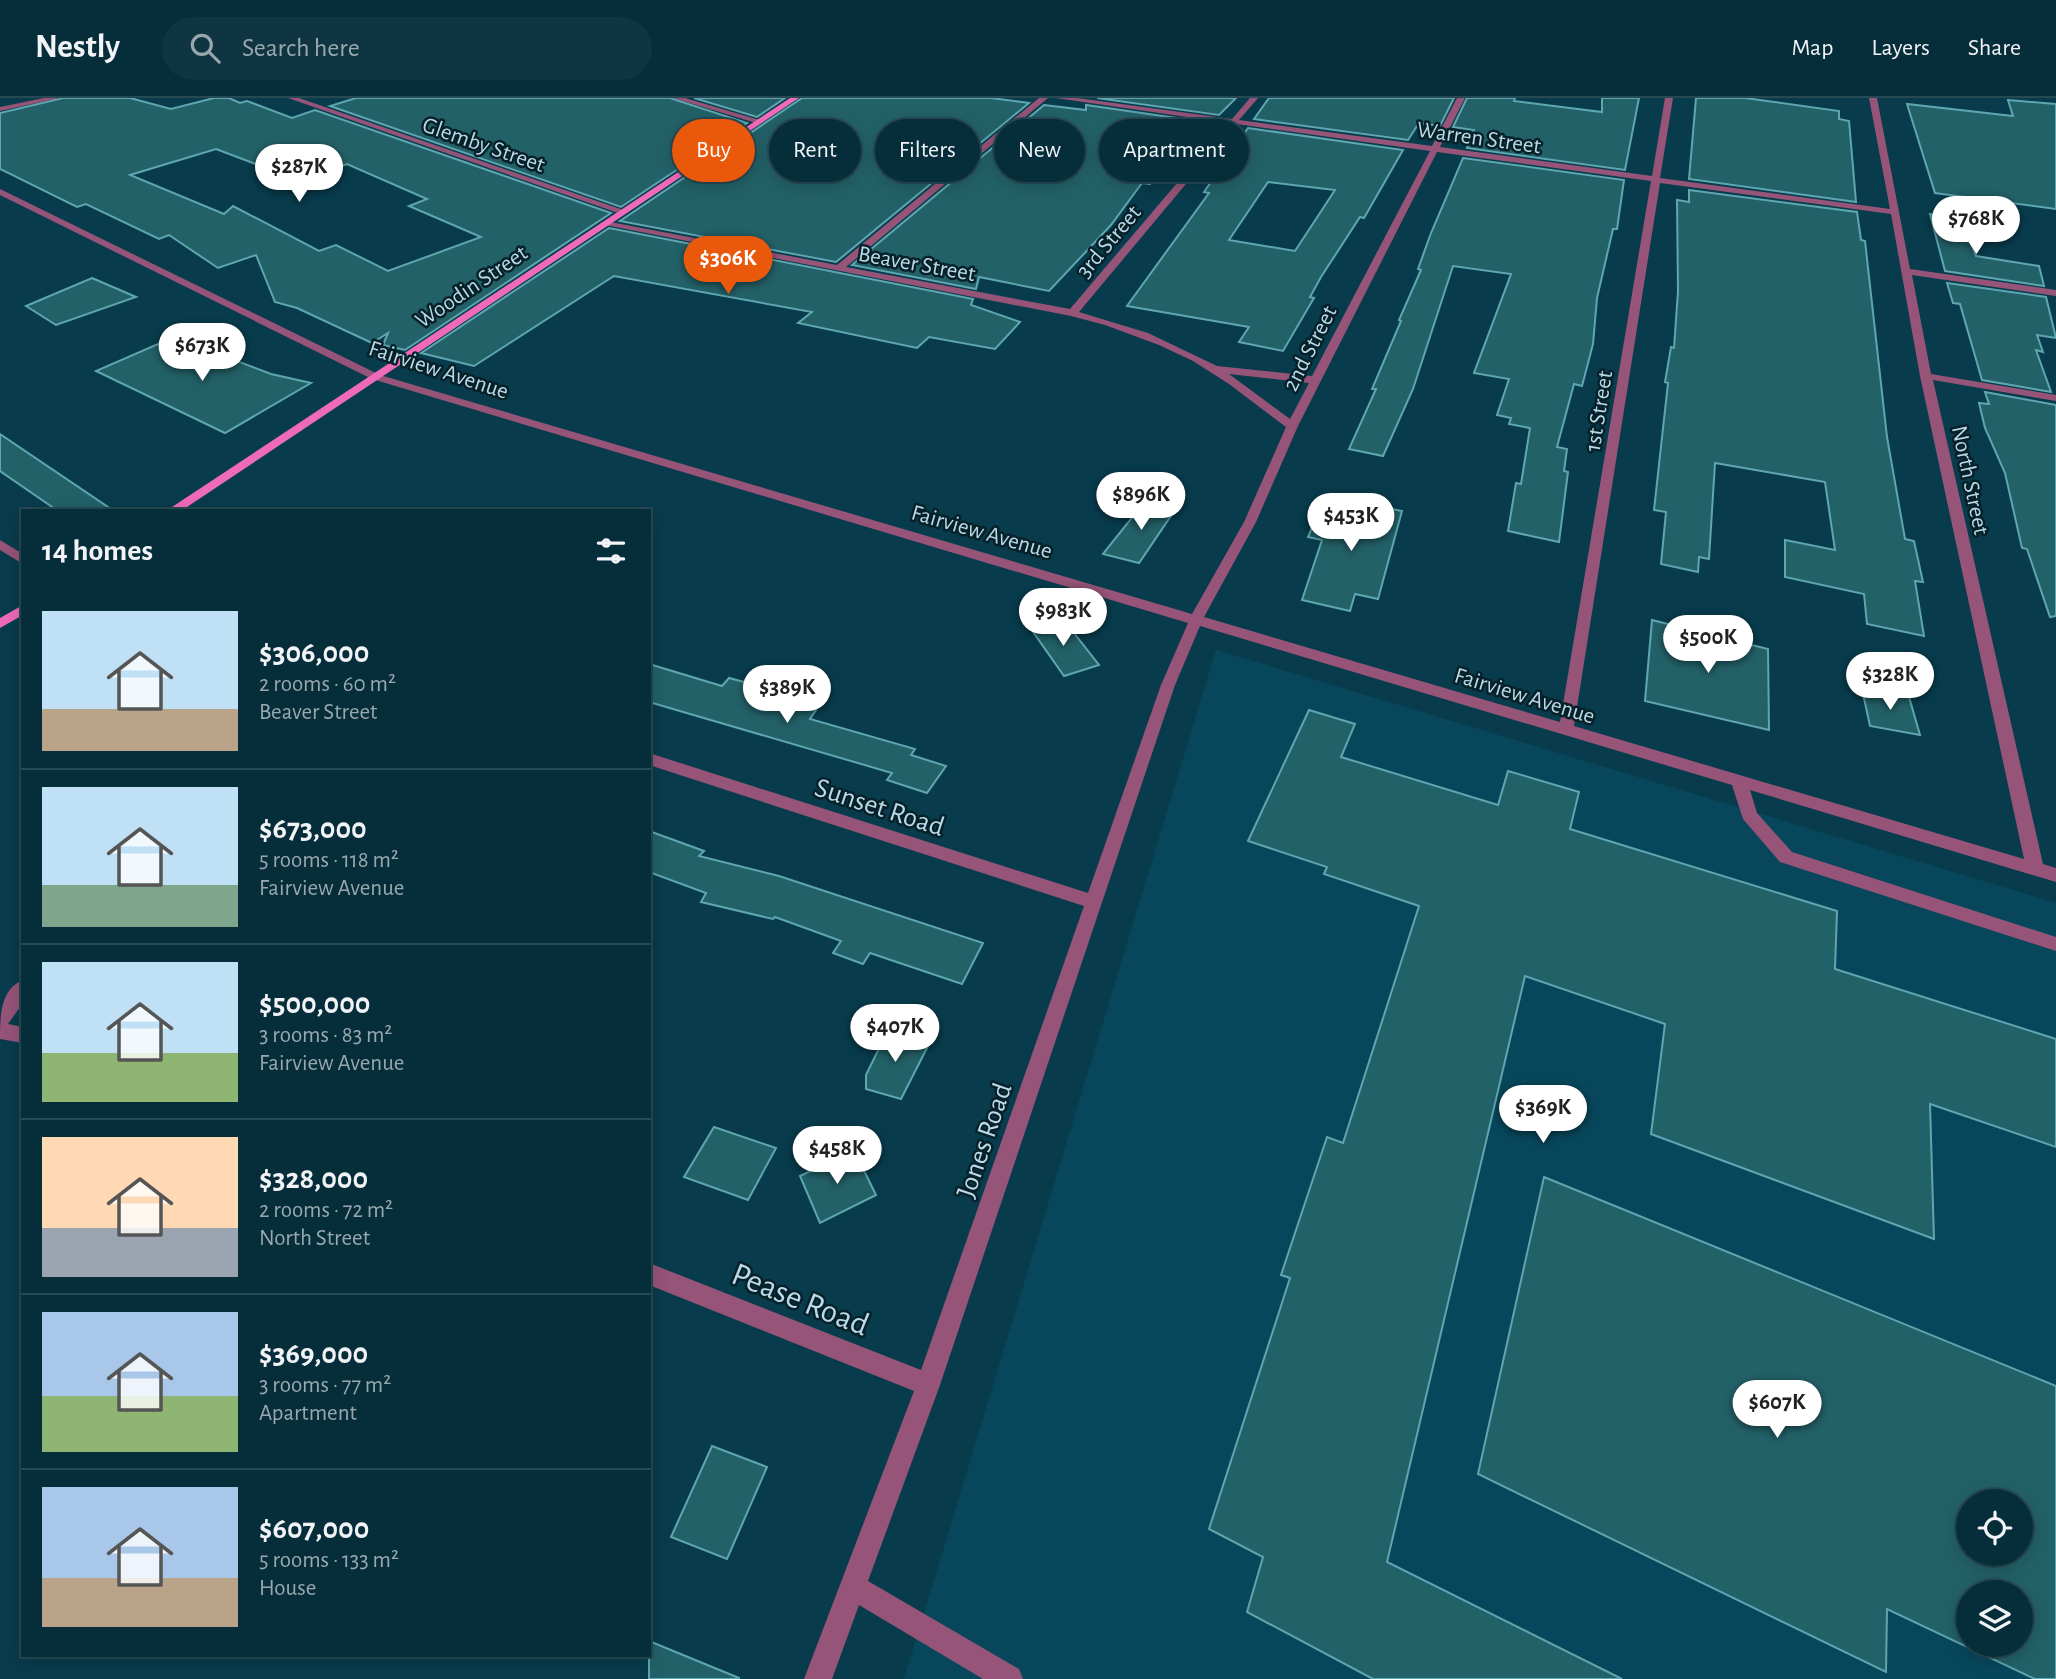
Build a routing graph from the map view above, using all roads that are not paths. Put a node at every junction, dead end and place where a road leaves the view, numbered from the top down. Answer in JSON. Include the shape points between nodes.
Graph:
{"nodes":[{"id":1,"x":56,"y":98,"type":"edge"},
{"id":2,"x":292,"y":98,"type":"edge"},
{"id":3,"x":677,"y":98,"type":"edge"},
{"id":4,"x":795,"y":98,"type":"edge"},
{"id":5,"x":1044,"y":98,"type":"edge"},
{"id":6,"x":1060,"y":98,"type":"edge"},
{"id":7,"x":1254,"y":98,"type":"edge"},
{"id":8,"x":1461,"y":98,"type":"edge"},
{"id":9,"x":1669,"y":98,"type":"edge"},
{"id":10,"x":1873,"y":98,"type":"edge"},
{"id":11,"x":0,"y":109,"type":"edge"},
{"id":12,"x":1211,"y":119,"type":"edge"},
{"id":13,"x":1236,"y":119,"type":"edge"},
{"id":14,"x":759,"y":121,"type":"junction"},
{"id":15,"x":1249,"y":124,"type":"edge"},
{"id":16,"x":1435,"y":150,"type":"junction"},
{"id":17,"x":1658,"y":181,"type":"junction"},
{"id":18,"x":1182,"y":182,"type":"edge"},
{"id":19,"x":0,"y":192,"type":"edge"},
{"id":20,"x":624,"y":212,"type":"junction"},
{"id":21,"x":1893,"y":212,"type":"junction"},
{"id":22,"x":606,"y":224,"type":"junction"},
{"id":23,"x":838,"y":269,"type":"junction"},
{"id":24,"x":1907,"y":271,"type":"junction"},
{"id":25,"x":2056,"y":293,"type":"edge"},
{"id":26,"x":1072,"y":313,"type":"junction"},
{"id":27,"x":1213,"y":368,"type":"junction"},
{"id":28,"x":1926,"y":376,"type":"junction"},
{"id":29,"x":376,"y":377,"type":"junction"},
{"id":30,"x":1316,"y":380,"type":"junction"},
{"id":31,"x":2056,"y":398,"type":"edge"},
{"id":32,"x":1292,"y":426,"type":"junction"},
{"id":33,"x":175,"y":509,"type":"edge"},
{"id":34,"x":0,"y":544,"type":"edge"},
{"id":35,"x":21,"y":559,"type":"edge"},
{"id":36,"x":21,"y":610,"type":"edge"},
{"id":37,"x":1197,"y":618,"type":"junction"},
{"id":38,"x":0,"y":624,"type":"edge"},
{"id":39,"x":1566,"y":731,"type":"junction"},
{"id":40,"x":651,"y":760,"type":"edge"},
{"id":41,"x":1739,"y":782,"type":"junction"},
{"id":42,"x":2035,"y":869,"type":"junction"},
{"id":43,"x":2056,"y":875,"type":"edge"},
{"id":44,"x":1094,"y":902,"type":"junction"},
{"id":45,"x":2056,"y":944,"type":"edge"},
{"id":46,"x":21,"y":991,"type":"edge"},
{"id":47,"x":0,"y":1020,"type":"edge"},
{"id":48,"x":0,"y":1031,"type":"edge"},
{"id":49,"x":21,"y":1035,"type":"edge"},
{"id":50,"x":651,"y":1275,"type":"edge"},
{"id":51,"x":928,"y":1385,"type":"junction"},
{"id":52,"x":853,"y":1587,"type":"junction"},
{"id":53,"x":818,"y":1679,"type":"edge"},
{"id":54,"x":1009,"y":1679,"type":"edge"}],
"edges":[{"from":1,"to":11,"type":"street"},
{"from":2,"to":20,"type":"street","name":"Glemby Street"},
{"from":3,"to":14,"type":"street"},
{"from":4,"to":14,"type":"main road","name":"Woodin Street"},
{"from":5,"to":23,"type":"street"},
{"from":6,"to":12,"type":"street","name":"Warren Street"},
{"from":7,"to":13,"type":"street","name":"3rd Street"},
{"from":8,"to":16,"type":"street","name":"2nd Street"},
{"from":9,"to":17,"type":"street","name":"1st Street"},
{"from":10,"to":21,"type":"street","name":"North Street"},
{"from":14,"to":20,"type":"main road","name":"Woodin Street"},
{"from":15,"to":16,"type":"street","name":"Warren Street"},
{"from":16,"to":17,"type":"street","name":"Warren Street"},
{"from":16,"to":30,"type":"street","name":"2nd Street"},
{"from":17,"to":21,"type":"street","name":"Warren Street"},
{"from":17,"to":39,"type":"street","name":"1st Street"},
{"from":18,"to":26,"type":"street","name":"3rd Street"},
{"from":19,"to":29,"type":"street","name":"Fairview Avenue"},
{"from":20,"to":22,"type":"main road","name":"Woodin Street"},
{"from":21,"to":24,"type":"street","name":"North Street"},
{"from":22,"to":23,"type":"street","name":"Beaver Street"},
{"from":22,"to":29,"type":"main road","name":"Woodin Street"},
{"from":23,"to":26,"type":"street","name":"Beaver Street"},
{"from":24,"to":25,"type":"street"},
{"from":24,"to":28,"type":"street","name":"North Street"},
{"from":26,"to":27,"type":"street","name":"Beaver Street","via":[[1115,323]]},
{"from":27,"to":30,"type":"street","name":"Beaver Street"},
{"from":27,"to":32,"type":"street","name":"Beaver Street"},
{"from":28,"to":31,"type":"street"},
{"from":28,"to":42,"type":"street","name":"North Street"},
{"from":29,"to":33,"type":"main road","name":"Woodin Street"},
{"from":29,"to":37,"type":"street","name":"Fairview Avenue"},
{"from":30,"to":32,"type":"street","name":"2nd Street"},
{"from":32,"to":37,"type":"street","name":"2nd Street","via":[[1250,522]]},
{"from":34,"to":35,"type":"street"},
{"from":36,"to":38,"type":"main road"},
{"from":37,"to":39,"type":"street","name":"Fairview Avenue"},
{"from":37,"to":44,"type":"street","name":"Jones Road","via":[[1168,685]]},
{"from":39,"to":41,"type":"street","name":"Fairview Avenue"},
{"from":40,"to":44,"type":"street","name":"Sunset Road"},
{"from":41,"to":42,"type":"street","name":"Fairview Avenue"},
{"from":41,"to":45,"type":"street","via":[[1749,816],[1786,857]]},
{"from":42,"to":43,"type":"street","name":"Fairview Avenue"},
{"from":44,"to":51,"type":"street","name":"Jones Road"},
{"from":46,"to":47,"type":"street"},
{"from":48,"to":49,"type":"street"},
{"from":50,"to":51,"type":"street","name":"Pease Road"},
{"from":51,"to":52,"type":"street","name":"Jones Road"},
{"from":52,"to":53,"type":"street","name":"Jones Road"},
{"from":52,"to":54,"type":"street"}]}
